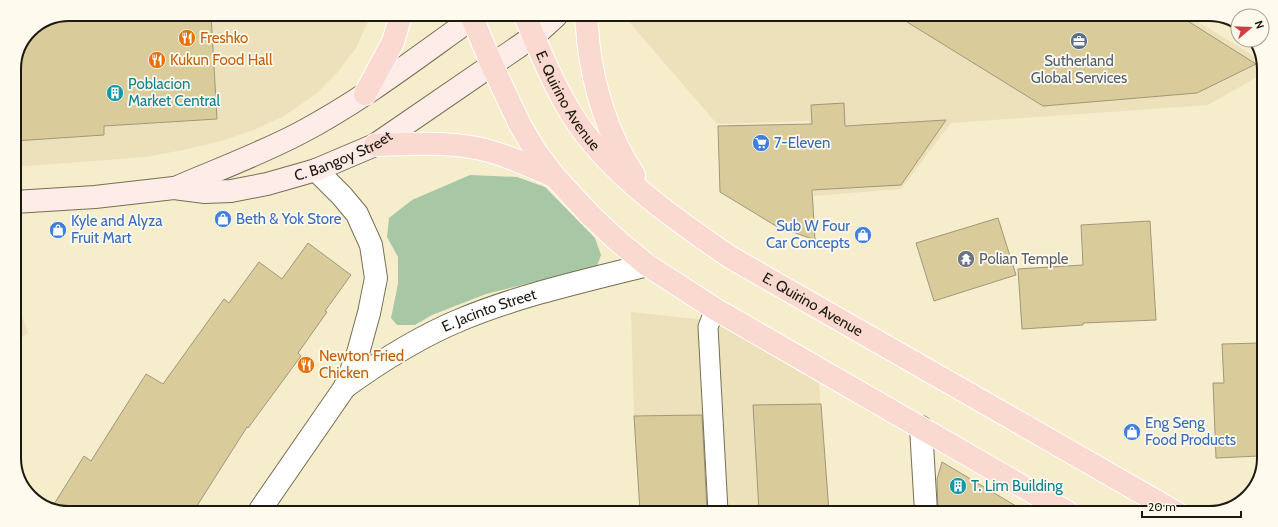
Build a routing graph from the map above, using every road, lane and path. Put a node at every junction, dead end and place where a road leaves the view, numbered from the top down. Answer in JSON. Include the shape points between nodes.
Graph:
{"nodes":[{"id":1,"x":399,"y":21,"type":"edge"},
{"id":2,"x":468,"y":21,"type":"edge"},
{"id":3,"x":476,"y":21,"type":"edge"},
{"id":4,"x":527,"y":21,"type":"edge"},
{"id":5,"x":550,"y":21,"type":"edge"},
{"id":6,"x":586,"y":21,"type":"edge"},
{"id":7,"x":534,"y":36,"type":"junction"},
{"id":8,"x":492,"y":65,"type":"junction"},
{"id":9,"x":366,"y":94,"type":"junction"},
{"id":10,"x":375,"y":145,"type":"junction"},
{"id":11,"x":316,"y":170,"type":"junction"},
{"id":12,"x":555,"y":177,"type":"junction"},
{"id":13,"x":174,"y":188,"type":"junction"},
{"id":14,"x":649,"y":198,"type":"junction"},
{"id":15,"x":21,"y":202,"type":"edge"},
{"id":16,"x":647,"y":265,"type":"junction"},
{"id":17,"x":715,"y":309,"type":"junction"},
{"id":18,"x":345,"y":387,"type":"junction"},
{"id":19,"x":921,"y":427,"type":"junction"},
{"id":20,"x":263,"y":506,"type":"edge"},
{"id":21,"x":718,"y":506,"type":"edge"},
{"id":22,"x":926,"y":506,"type":"edge"},
{"id":23,"x":1057,"y":506,"type":"edge"},
{"id":24,"x":1165,"y":506,"type":"edge"}],
"edges":[{"from":1,"to":9,"type":"main road","via":[[392,42]]},
{"from":2,"to":9,"type":"main road","name":"C. Bangoy Street"},
{"from":3,"to":8,"type":"main road"},
{"from":4,"to":7,"type":"main road","name":"E. Quirino Avenue"},
{"from":5,"to":7,"type":"main road","name":"C. Bangoy Street"},
{"from":6,"to":14,"type":"main road","via":[[590,58],[598,95],[611,131],[628,166]]},
{"from":7,"to":8,"type":"main road","name":"C. Bangoy Street"},
{"from":7,"to":14,"type":"main road","name":"E. Quirino Avenue","via":[[562,97],[586,135],[612,164]]},
{"from":8,"to":10,"type":"main road","name":"C. Bangoy Street"},
{"from":8,"to":12,"type":"main road","via":[[520,125]]},
{"from":9,"to":13,"type":"main road","name":"C. Bangoy Street","via":[[278,144]]},
{"from":10,"to":11,"type":"main road","name":"C. Bangoy Street"},
{"from":10,"to":12,"type":"main road","via":[[457,145],[489,151]]},
{"from":11,"to":13,"type":"main road","name":"C. Bangoy Street","via":[[231,191],[205,192]]},
{"from":11,"to":18,"type":"street","name":"E. Jacinto Street","via":[[357,214],[371,245],[376,278],[370,313]]},
{"from":12,"to":16,"type":"main road","via":[[602,227]]},
{"from":13,"to":15,"type":"main road","name":"C. Bangoy Street"},
{"from":14,"to":24,"type":"main road","name":"E. Quirino Avenue","via":[[678,222],[730,258]]},
{"from":16,"to":17,"type":"main road"},
{"from":16,"to":18,"type":"street","name":"E. Jacinto Street","via":[[566,285],[459,320],[413,343]]},
{"from":17,"to":19,"type":"main road"},
{"from":17,"to":21,"type":"lane","via":[[708,327]]},
{"from":18,"to":20,"type":"street","name":"E. Jacinto Street"},
{"from":19,"to":22,"type":"street"},
{"from":19,"to":23,"type":"main road"}]}
